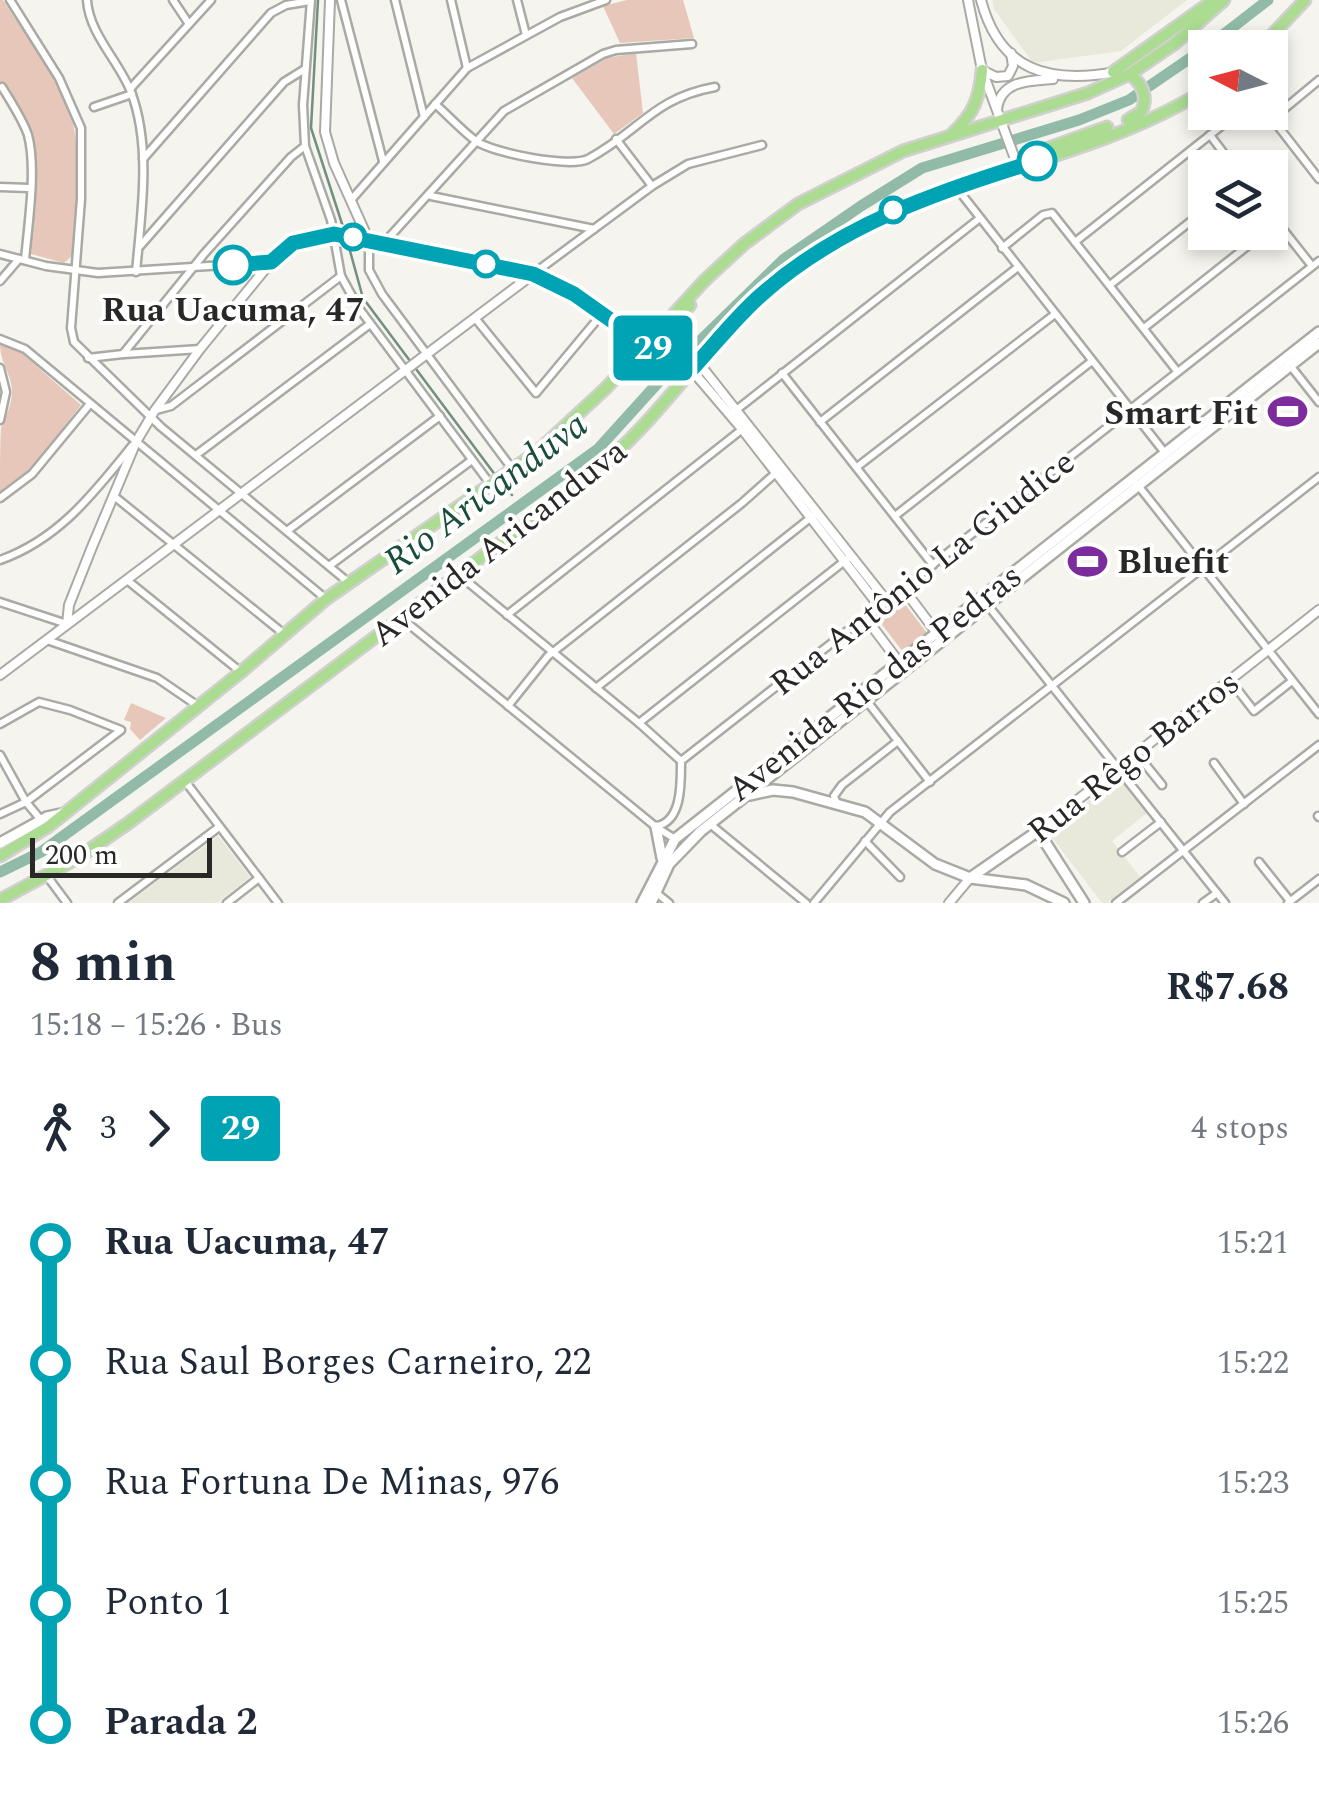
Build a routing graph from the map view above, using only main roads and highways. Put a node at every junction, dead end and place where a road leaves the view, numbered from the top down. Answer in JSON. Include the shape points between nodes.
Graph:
{"nodes":[{"id":1,"x":1214,"y":0,"type":"edge"},
{"id":2,"x":1224,"y":0,"type":"edge"},
{"id":3,"x":1305,"y":0,"type":"edge"},
{"id":4,"x":1277,"y":30,"type":"edge"},
{"id":5,"x":982,"y":70,"type":"road end"},
{"id":6,"x":1114,"y":72,"type":"road end"},
{"id":7,"x":1132,"y":76,"type":"junction"},
{"id":8,"x":1188,"y":99,"type":"edge"},
{"id":9,"x":950,"y":136,"type":"junction"},
{"id":10,"x":1032,"y":162,"type":"junction"},
{"id":11,"x":699,"y":286,"type":"junction"},
{"id":12,"x":1319,"y":332,"type":"edge"},
{"id":13,"x":1319,"y":344,"type":"edge"},
{"id":14,"x":658,"y":347,"type":"junction"},
{"id":15,"x":1288,"y":362,"type":"junction"},
{"id":16,"x":902,"y":666,"type":"junction"},
{"id":17,"x":777,"y":756,"type":"junction"},
{"id":18,"x":778,"y":770,"type":"junction"},
{"id":19,"x":793,"y":792,"type":"junction"},
{"id":20,"x":742,"y":798,"type":"junction"},
{"id":21,"x":60,"y":814,"type":"junction"},
{"id":22,"x":656,"y":826,"type":"road end"},
{"id":23,"x":676,"y":839,"type":"junction"},
{"id":24,"x":689,"y":841,"type":"junction"},
{"id":25,"x":0,"y":843,"type":"edge"},
{"id":26,"x":0,"y":856,"type":"edge"},
{"id":27,"x":662,"y":860,"type":"junction"},
{"id":28,"x":970,"y":878,"type":"junction"},
{"id":29,"x":653,"y":890,"type":"junction"},
{"id":30,"x":0,"y":900,"type":"edge"},
{"id":31,"x":642,"y":903,"type":"edge"},
{"id":32,"x":650,"y":903,"type":"edge"},
{"id":33,"x":1064,"y":903,"type":"edge"},
{"id":34,"x":1084,"y":903,"type":"edge"}],
"edges":[{"from":1,"to":6,"type":"highway"},
{"from":2,"to":7,"type":"highway","name":"Avenida Aricanduva"},
{"from":3,"to":4,"type":"highway"},
{"from":5,"to":9,"type":"highway","via":[[977,103]]},
{"from":7,"to":9,"type":"highway","name":"Avenida Aricanduva"},
{"from":7,"to":10,"type":"highway","via":[[1145,99],[1141,112],[1043,150]]},
{"from":8,"to":10,"type":"highway","name":"Avenida Aricanduva"},
{"from":9,"to":11,"type":"highway","name":"Avenida Aricanduva","via":[[801,202]]},
{"from":10,"to":30,"type":"highway","name":"Avenida Aricanduva","via":[[890,211],[795,267],[691,364],[615,456],[91,849]]},
{"from":11,"to":14,"type":"highway","name":"Avenida Aricanduva"},
{"from":11,"to":14,"type":"highway"},
{"from":12,"to":15,"type":"main road","name":"Avenida Rio das Pedras"},
{"from":13,"to":15,"type":"main road","name":"Avenida Rio das Pedras"},
{"from":14,"to":21,"type":"highway","name":"Avenida Aricanduva","via":[[513,472],[326,598]]},
{"from":15,"to":16,"type":"main road","name":"Avenida Rio das Pedras"},
{"from":16,"to":17,"type":"main road","name":"Avenida Rio das Pedras"},
{"from":16,"to":18,"type":"main road","name":"Avenida Rio das Pedras"},
{"from":17,"to":18,"type":"main road"},
{"from":17,"to":23,"type":"main road","name":"Avenida Rio das Pedras"},
{"from":18,"to":19,"type":"main road"},
{"from":18,"to":20,"type":"main road","name":"Avenida Rio das Pedras"},
{"from":19,"to":20,"type":"main road"},
{"from":19,"to":28,"type":"main road","via":[[865,812],[935,864]]},
{"from":20,"to":24,"type":"main road","name":"Avenida Rio das Pedras"},
{"from":21,"to":25,"type":"main road"},
{"from":21,"to":26,"type":"highway","name":"Avenida Aricanduva"},
{"from":22,"to":27,"type":"main road"},
{"from":23,"to":24,"type":"main road"},
{"from":23,"to":27,"type":"main road","name":"Avenida Rio das Pedras"},
{"from":24,"to":29,"type":"main road","name":"Avenida Rio das Pedras"},
{"from":27,"to":29,"type":"main road","name":"Avenida Rio das Pedras"},
{"from":28,"to":33,"type":"main road","via":[[1020,884]]},
{"from":28,"to":34,"type":"main road","name":"Rua Rêgo Barros","via":[[1038,831]]},
{"from":29,"to":31,"type":"main road","name":"Avenida Rio das Pedras"},
{"from":29,"to":32,"type":"main road","name":"Avenida Rio das Pedras"}]}
